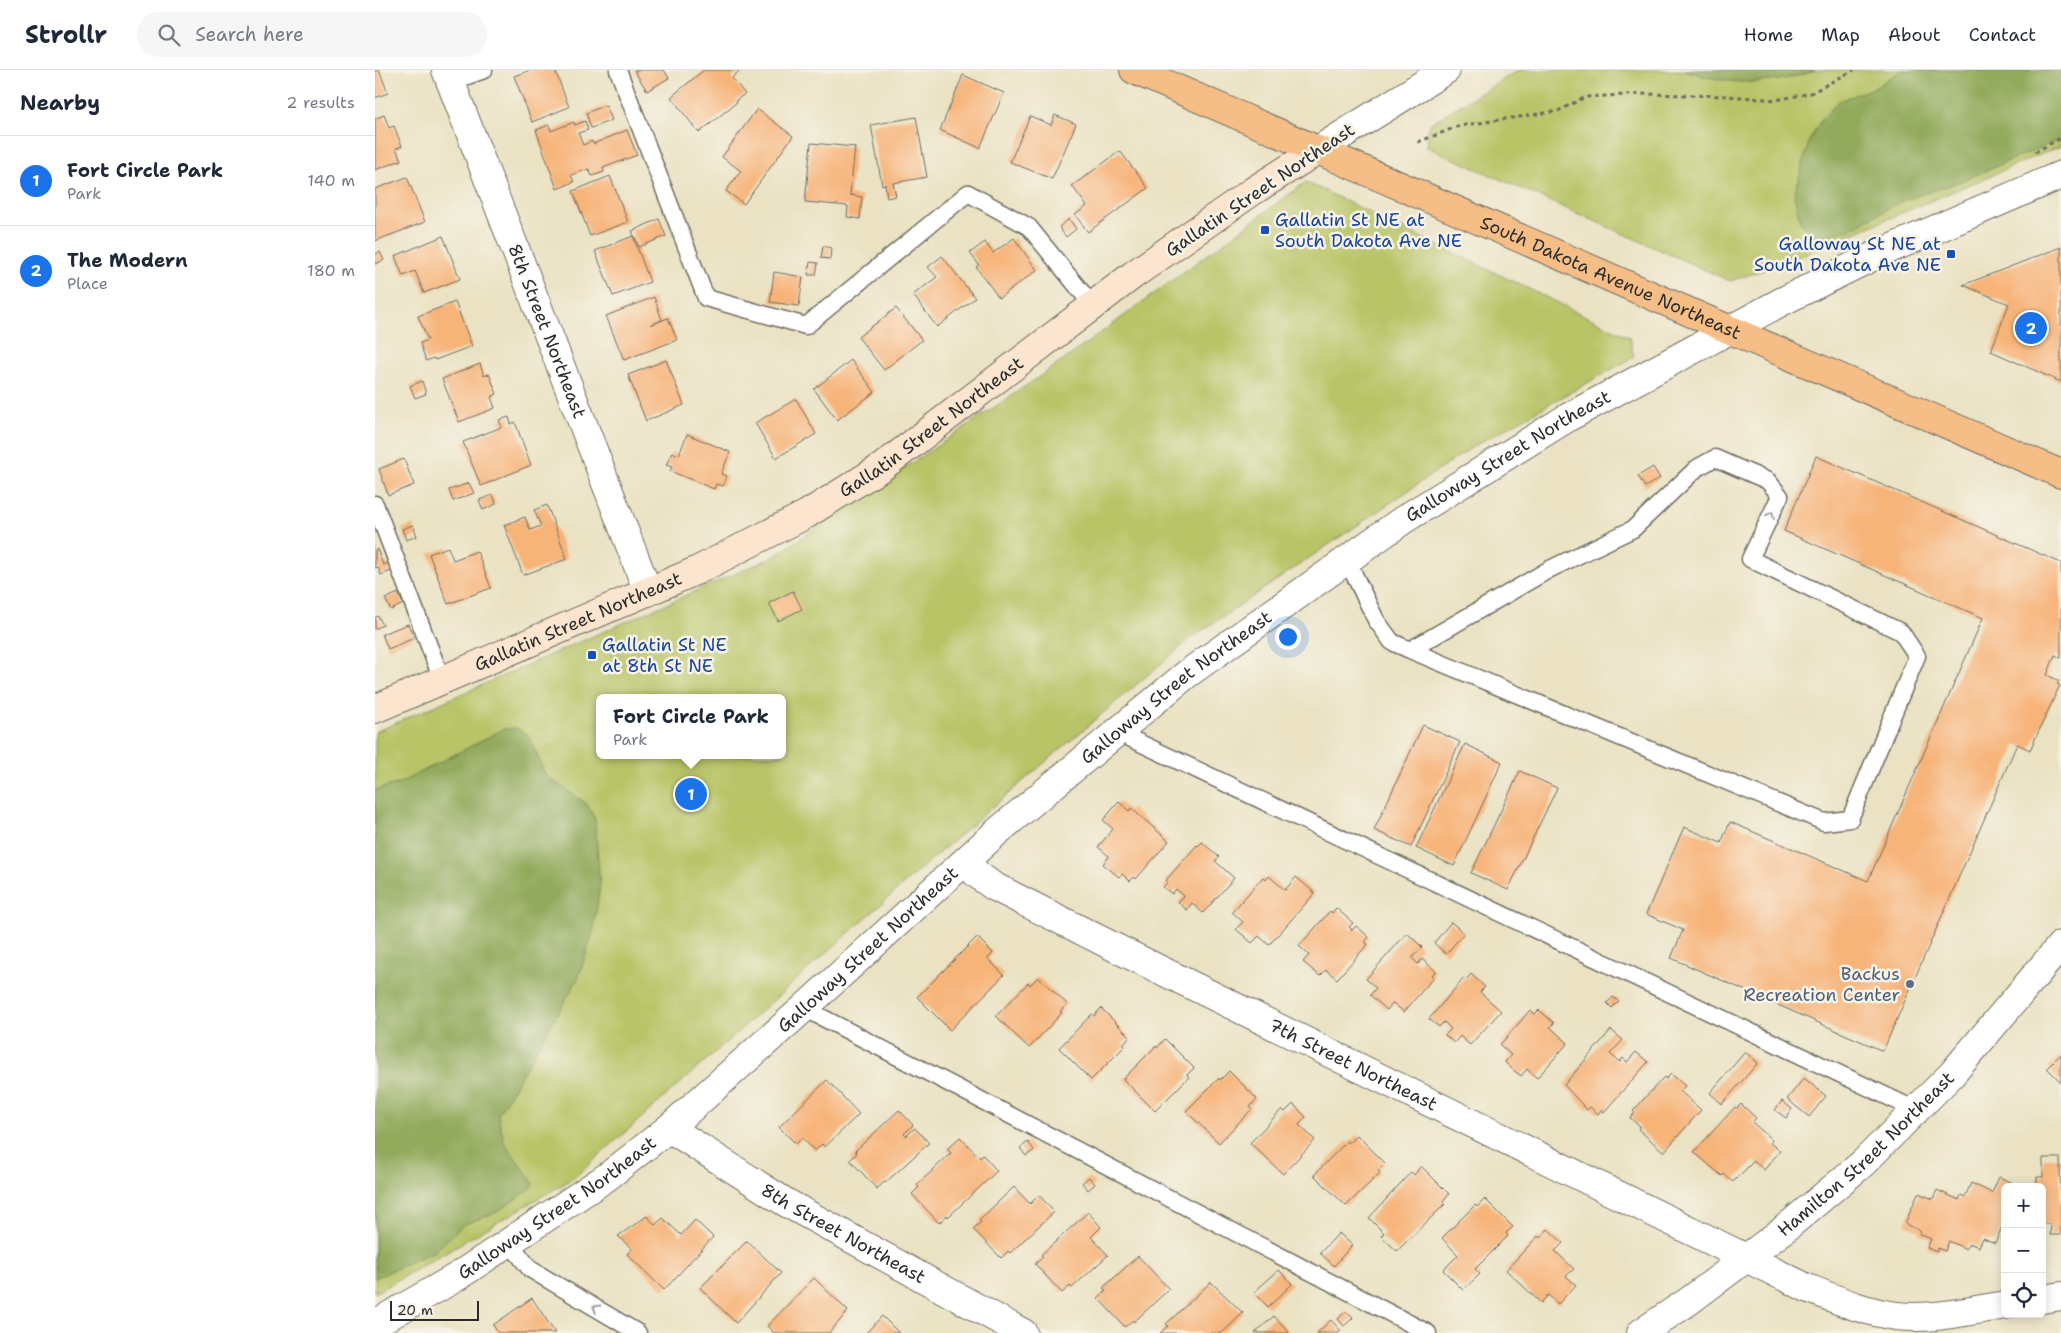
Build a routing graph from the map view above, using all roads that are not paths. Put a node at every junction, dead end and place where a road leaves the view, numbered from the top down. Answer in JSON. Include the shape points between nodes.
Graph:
{"nodes":[{"id":1,"x":484,"y":70,"type":"edge"},
{"id":2,"x":619,"y":70,"type":"edge"},
{"id":3,"x":1134,"y":70,"type":"edge"},
{"id":4,"x":1446,"y":70,"type":"edge"},
{"id":5,"x":449,"y":76,"type":"edge"},
{"id":6,"x":1318,"y":150,"type":"junction"},
{"id":7,"x":2061,"y":175,"type":"edge"},
{"id":8,"x":1093,"y":306,"type":"junction"},
{"id":9,"x":1731,"y":329,"type":"junction"},
{"id":10,"x":2061,"y":474,"type":"edge"},
{"id":11,"x":375,"y":504,"type":"edge"},
{"id":12,"x":1347,"y":560,"type":"junction"},
{"id":13,"x":648,"y":592,"type":"junction"},
{"id":14,"x":1411,"y":650,"type":"junction"},
{"id":15,"x":442,"y":680,"type":"junction"},
{"id":16,"x":375,"y":709,"type":"edge"},
{"id":17,"x":1117,"y":732,"type":"junction"},
{"id":18,"x":965,"y":862,"type":"junction"},
{"id":19,"x":2061,"y":945,"type":"edge"},
{"id":20,"x":803,"y":1008,"type":"junction"},
{"id":21,"x":1916,"y":1110,"type":"junction"},
{"id":22,"x":669,"y":1128,"type":"junction"},
{"id":23,"x":509,"y":1242,"type":"junction"},
{"id":24,"x":1746,"y":1258,"type":"junction"},
{"id":25,"x":2061,"y":1296,"type":"edge"},
{"id":26,"x":2046,"y":1298,"type":"edge"},
{"id":27,"x":2001,"y":1306,"type":"edge"},
{"id":28,"x":375,"y":1324,"type":"edge"},
{"id":29,"x":638,"y":1333,"type":"edge"},
{"id":30,"x":1023,"y":1333,"type":"edge"},
{"id":31,"x":1428,"y":1333,"type":"edge"},
{"id":32,"x":1641,"y":1333,"type":"edge"}],
"edges":[{"from":1,"to":5,"type":"lane"},
{"from":2,"to":8,"type":"lane","via":[[706,298],[806,326],[968,193],[1029,227]]},
{"from":3,"to":6,"type":"main road","name":"South Dakota Avenue Northeast"},
{"from":4,"to":6,"type":"street","name":"Gallatin Street Northeast"},
{"from":5,"to":13,"type":"street","name":"8th Street Northeast"},
{"from":6,"to":8,"type":"street","name":"Gallatin Street Northeast","via":[[1253,191]]},
{"from":6,"to":9,"type":"main road","name":"South Dakota Avenue Northeast"},
{"from":7,"to":9,"type":"street","name":"Galloway Street Northeast","via":[[1878,254]]},
{"from":8,"to":13,"type":"street","name":"Gallatin Street Northeast","via":[[852,487],[754,542]]},
{"from":9,"to":10,"type":"main road","name":"South Dakota Avenue Northeast"},
{"from":9,"to":12,"type":"street","name":"Galloway Street Northeast","via":[[1567,418],[1403,520]]},
{"from":11,"to":15,"type":"lane"},
{"from":12,"to":14,"type":"lane","via":[[1376,620],[1392,642]]},
{"from":12,"to":17,"type":"street","name":"Galloway Street Northeast","via":[[1187,674]]},
{"from":13,"to":15,"type":"street","name":"Gallatin Street Northeast"},
{"from":14,"to":14,"type":"lane","one_way":true,"via":[[1824,822],[1850,819],[1917,656],[1901,632],[1750,559],[1780,496],[1768,481],[1715,458],[1697,468],[1633,529],[1550,569]]},
{"from":15,"to":16,"type":"street","name":"Gallatin Street Northeast"},
{"from":17,"to":18,"type":"street","name":"Galloway Street Northeast"},
{"from":17,"to":21,"type":"lane"},
{"from":18,"to":20,"type":"street","name":"Galloway Street Northeast"},
{"from":18,"to":24,"type":"street","name":"7th Street Northeast","via":[[993,886]]},
{"from":19,"to":21,"type":"street","name":"Hamilton Street Northeast","via":[[1952,1074]]},
{"from":20,"to":22,"type":"street","name":"Galloway Street Northeast"},
{"from":20,"to":31,"type":"lane"},
{"from":21,"to":24,"type":"street","name":"Hamilton Street Northeast","via":[[1862,1164]]},
{"from":22,"to":23,"type":"street","name":"Galloway Street Northeast","via":[[607,1177]]},
{"from":22,"to":30,"type":"street","name":"8th Street Northeast","via":[[785,1202]]},
{"from":23,"to":28,"type":"street","name":"Galloway Street Northeast","via":[[455,1278]]},
{"from":29,"to":23,"type":"lane","one_way":true,"via":[[530,1269]]},
{"from":24,"to":27,"type":"street","name":"7th Street Northeast","via":[[1805,1287],[1878,1313],[1933,1316]]},
{"from":24,"to":32,"type":"street","name":"Hamilton Street Northeast"},
{"from":25,"to":26,"type":"street"}]}
